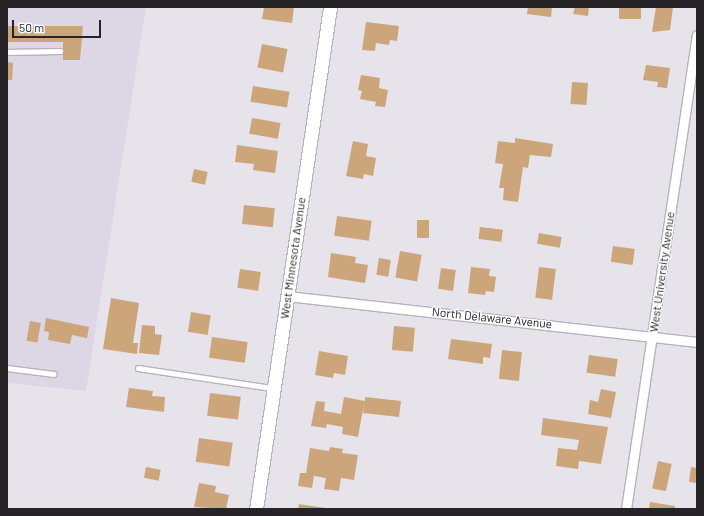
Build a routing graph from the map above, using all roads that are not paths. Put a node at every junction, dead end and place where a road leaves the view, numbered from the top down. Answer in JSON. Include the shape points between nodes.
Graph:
{"nodes":[{"id":1,"x":330,"y":7,"type":"edge"},
{"id":2,"x":697,"y":35,"type":"edge"},
{"id":3,"x":60,"y":51,"type":"dead end"},
{"id":4,"x":7,"y":52,"type":"edge"},
{"id":5,"x":287,"y":296,"type":"junction"},
{"id":6,"x":653,"y":336,"type":"junction"},
{"id":7,"x":697,"y":342,"type":"edge"},
{"id":8,"x":7,"y":368,"type":"edge"},
{"id":9,"x":138,"y":368,"type":"dead end"},
{"id":10,"x":54,"y":374,"type":"dead end"},
{"id":11,"x":274,"y":388,"type":"junction"},
{"id":12,"x":256,"y":509,"type":"edge"},
{"id":13,"x":626,"y":509,"type":"edge"}],
"edges":[{"from":1,"to":5,"type":"street","name":"West Minnesota Avenue"},
{"from":2,"to":6,"type":"street","name":"West University Avenue"},
{"from":3,"to":4,"type":"lane"},
{"from":5,"to":6,"type":"street","name":"North Delaware Avenue"},
{"from":5,"to":11,"type":"street","name":"West Minnesota Avenue"},
{"from":6,"to":7,"type":"street","name":"North Delaware Avenue"},
{"from":6,"to":13,"type":"street","name":"West University Avenue"},
{"from":8,"to":10,"type":"lane"},
{"from":9,"to":11,"type":"lane"},
{"from":11,"to":12,"type":"street","name":"West Minnesota Avenue"}]}
